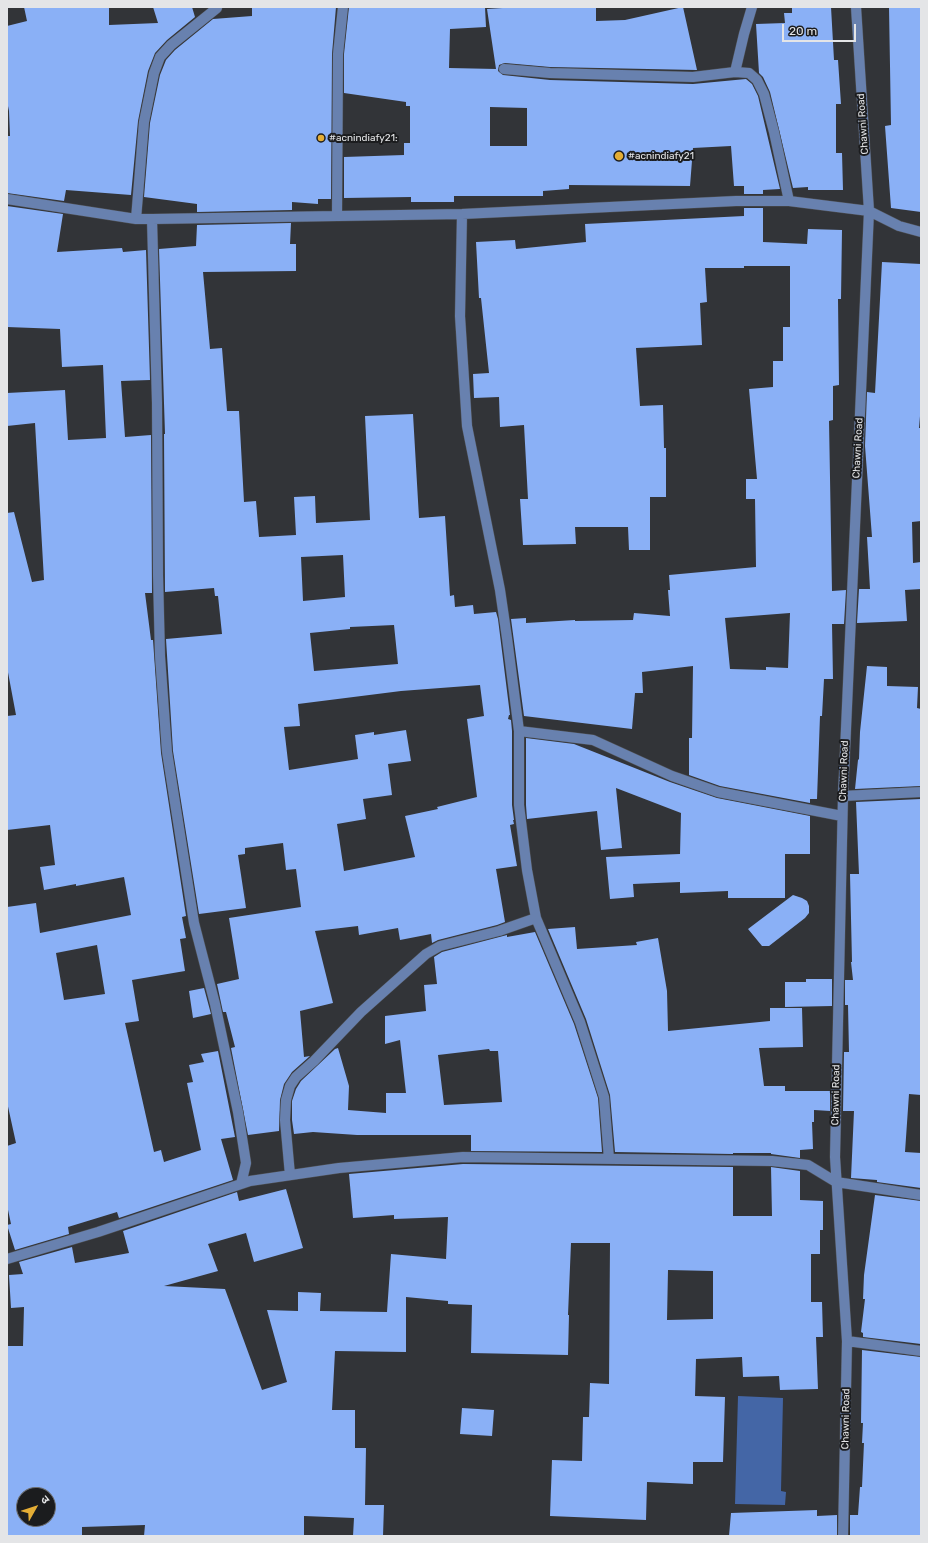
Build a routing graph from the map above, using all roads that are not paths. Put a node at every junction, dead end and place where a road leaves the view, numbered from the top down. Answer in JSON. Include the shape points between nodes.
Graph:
{"nodes":[{"id":1,"x":343,"y":7,"type":"edge"},
{"id":2,"x":752,"y":7,"type":"edge"},
{"id":3,"x":856,"y":7,"type":"edge"},
{"id":4,"x":217,"y":8,"type":"dead end"},
{"id":5,"x":504,"y":69,"type":"dead end"},
{"id":6,"x":735,"y":72,"type":"junction"},
{"id":7,"x":7,"y":199,"type":"edge"},
{"id":8,"x":789,"y":201,"type":"junction"},
{"id":9,"x":869,"y":211,"type":"junction"},
{"id":10,"x":462,"y":214,"type":"junction"},
{"id":11,"x":337,"y":216,"type":"junction"},
{"id":12,"x":136,"y":219,"type":"junction"},
{"id":13,"x":152,"y":220,"type":"junction"},
{"id":14,"x":921,"y":232,"type":"edge"},
{"id":15,"x":519,"y":731,"type":"junction"},
{"id":16,"x":921,"y":792,"type":"edge"},
{"id":17,"x":843,"y":796,"type":"junction"},
{"id":18,"x":842,"y":816,"type":"junction"},
{"id":19,"x":536,"y":918,"type":"junction"},
{"id":20,"x":608,"y":1158,"type":"junction"},
{"id":21,"x":290,"y":1175,"type":"junction"},
{"id":22,"x":836,"y":1182,"type":"junction"},
{"id":23,"x":241,"y":1184,"type":"junction"},
{"id":24,"x":921,"y":1195,"type":"edge"},
{"id":25,"x":7,"y":1259,"type":"edge"},
{"id":26,"x":847,"y":1341,"type":"junction"},
{"id":27,"x":921,"y":1351,"type":"edge"},
{"id":28,"x":843,"y":1536,"type":"edge"}],
"edges":[{"from":1,"to":11,"type":"street","via":[[338,54]]},
{"from":2,"to":6,"type":"street"},
{"from":3,"to":9,"type":"street","name":"Chawni Road"},
{"from":4,"to":12,"type":"street","via":[[160,57],[154,73],[144,122]]},
{"from":5,"to":6,"type":"street","via":[[550,73],[693,77]]},
{"from":6,"to":8,"type":"street","via":[[749,73],[757,80],[764,94]]},
{"from":7,"to":12,"type":"street"},
{"from":8,"to":9,"type":"street"},
{"from":8,"to":10,"type":"street"},
{"from":9,"to":14,"type":"street","via":[[899,226]]},
{"from":9,"to":17,"type":"street","name":"Chawni Road"},
{"from":10,"to":11,"type":"street"},
{"from":10,"to":15,"type":"street","via":[[460,316],[467,426],[500,590]]},
{"from":11,"to":13,"type":"street"},
{"from":12,"to":13,"type":"street"},
{"from":13,"to":23,"type":"street","via":[[160,656],[167,752],[194,923],[238,1112],[246,1163]]},
{"from":15,"to":18,"type":"street","via":[[593,740],[672,776],[718,792]]},
{"from":15,"to":19,"type":"street","via":[[519,805]]},
{"from":16,"to":17,"type":"street"},
{"from":17,"to":18,"type":"street","name":"Chawni Road"},
{"from":18,"to":22,"type":"street","name":"Chawni Road"},
{"from":19,"to":20,"type":"street","via":[[589,1046],[604,1097]]},
{"from":19,"to":21,"type":"street","via":[[440,946],[426,954],[361,1012],[296,1077],[286,1100]]},
{"from":20,"to":21,"type":"street","via":[[463,1157]]},
{"from":20,"to":22,"type":"street","via":[[772,1161],[808,1165]]},
{"from":21,"to":23,"type":"street"},
{"from":22,"to":24,"type":"street"},
{"from":22,"to":26,"type":"street","name":"Chawni Road"},
{"from":23,"to":25,"type":"street","via":[[98,1232]]},
{"from":26,"to":27,"type":"street"},
{"from":26,"to":28,"type":"street","name":"Chawni Road"}]}
